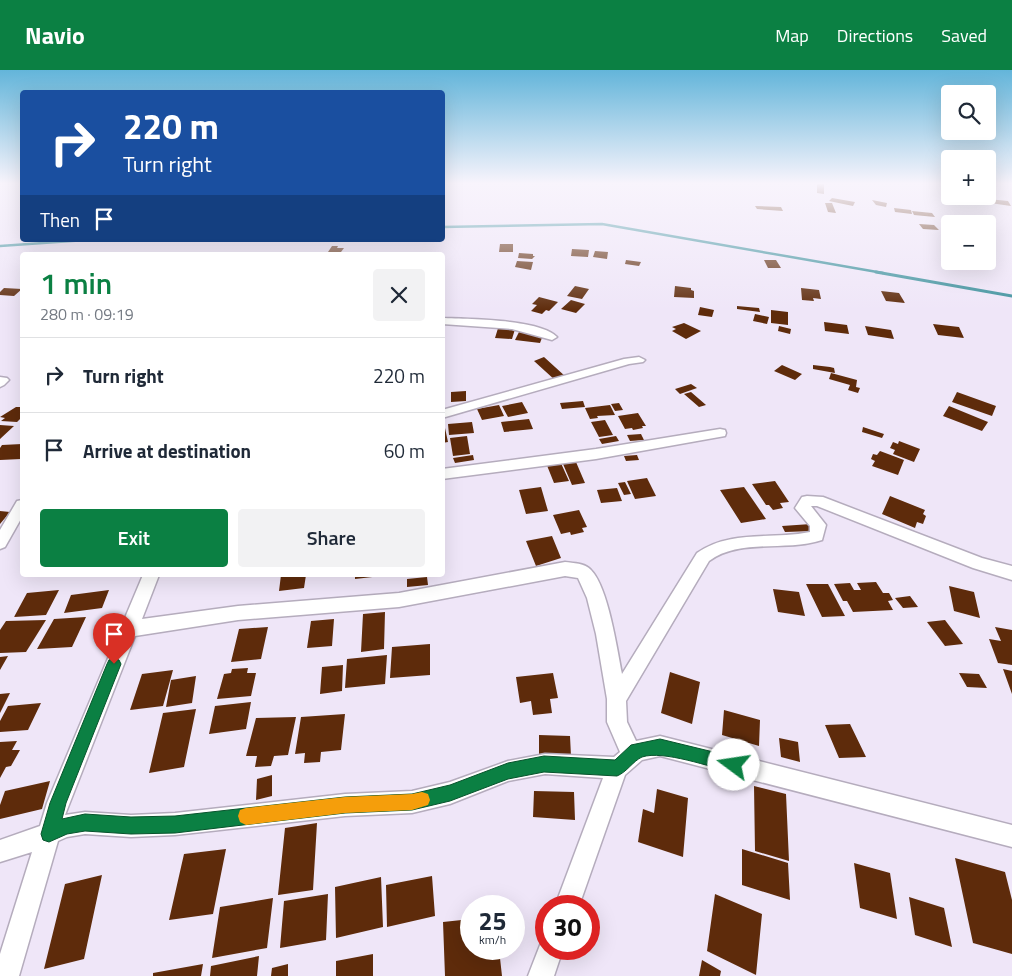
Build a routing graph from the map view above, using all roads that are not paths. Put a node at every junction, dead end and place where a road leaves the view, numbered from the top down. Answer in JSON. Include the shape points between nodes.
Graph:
{"nodes":[{"id":1,"x":445,"y":320,"type":"edge"},
{"id":2,"x":552,"y":337,"type":"dead end"},
{"id":3,"x":639,"y":360,"type":"dead end"},
{"id":4,"x":445,"y":413,"type":"edge"},
{"id":5,"x":720,"y":433,"type":"dead end"},
{"id":6,"x":445,"y":474,"type":"edge"},
{"id":7,"x":20,"y":509,"type":"edge"},
{"id":8,"x":0,"y":544,"type":"edge"},
{"id":9,"x":1012,"y":573,"type":"edge"},
{"id":10,"x":150,"y":577,"type":"edge"},
{"id":11,"x":128,"y":629,"type":"junction"},
{"id":12,"x":617,"y":699,"type":"junction"},
{"id":13,"x":625,"y":762,"type":"junction"},
{"id":14,"x":49,"y":834,"type":"junction"},
{"id":15,"x":1012,"y":836,"type":"edge"},
{"id":16,"x":0,"y":851,"type":"edge"},
{"id":17,"x":571,"y":895,"type":"edge"},
{"id":18,"x":547,"y":960,"type":"edge"},
{"id":19,"x":6,"y":976,"type":"edge"},
{"id":20,"x":541,"y":976,"type":"edge"}],
"edges":[{"from":1,"to":2,"type":"street","via":[[493,322],[532,329]]},
{"from":3,"to":4,"type":"street"},
{"from":5,"to":6,"type":"street","via":[[596,454]]},
{"from":7,"to":8,"type":"street"},
{"from":9,"to":12,"type":"street","via":[[818,501],[807,502],[802,508],[818,525],[817,536],[727,544],[703,557]]},
{"from":10,"to":11,"type":"street"},
{"from":11,"to":12,"type":"street","via":[[238,613],[399,600],[565,569],[578,570],[586,576],[594,594]]},
{"from":11,"to":14,"type":"street","via":[[58,803]]},
{"from":12,"to":13,"type":"street","via":[[614,714]]},
{"from":13,"to":14,"type":"street","via":[[544,764],[508,771],[450,793],[412,802],[345,805],[175,824],[85,823],[66,826]]},
{"from":13,"to":15,"type":"street","via":[[637,751],[660,746]]},
{"from":13,"to":17,"type":"street"},
{"from":14,"to":16,"type":"street"},
{"from":14,"to":19,"type":"street"},
{"from":18,"to":20,"type":"street"}]}
